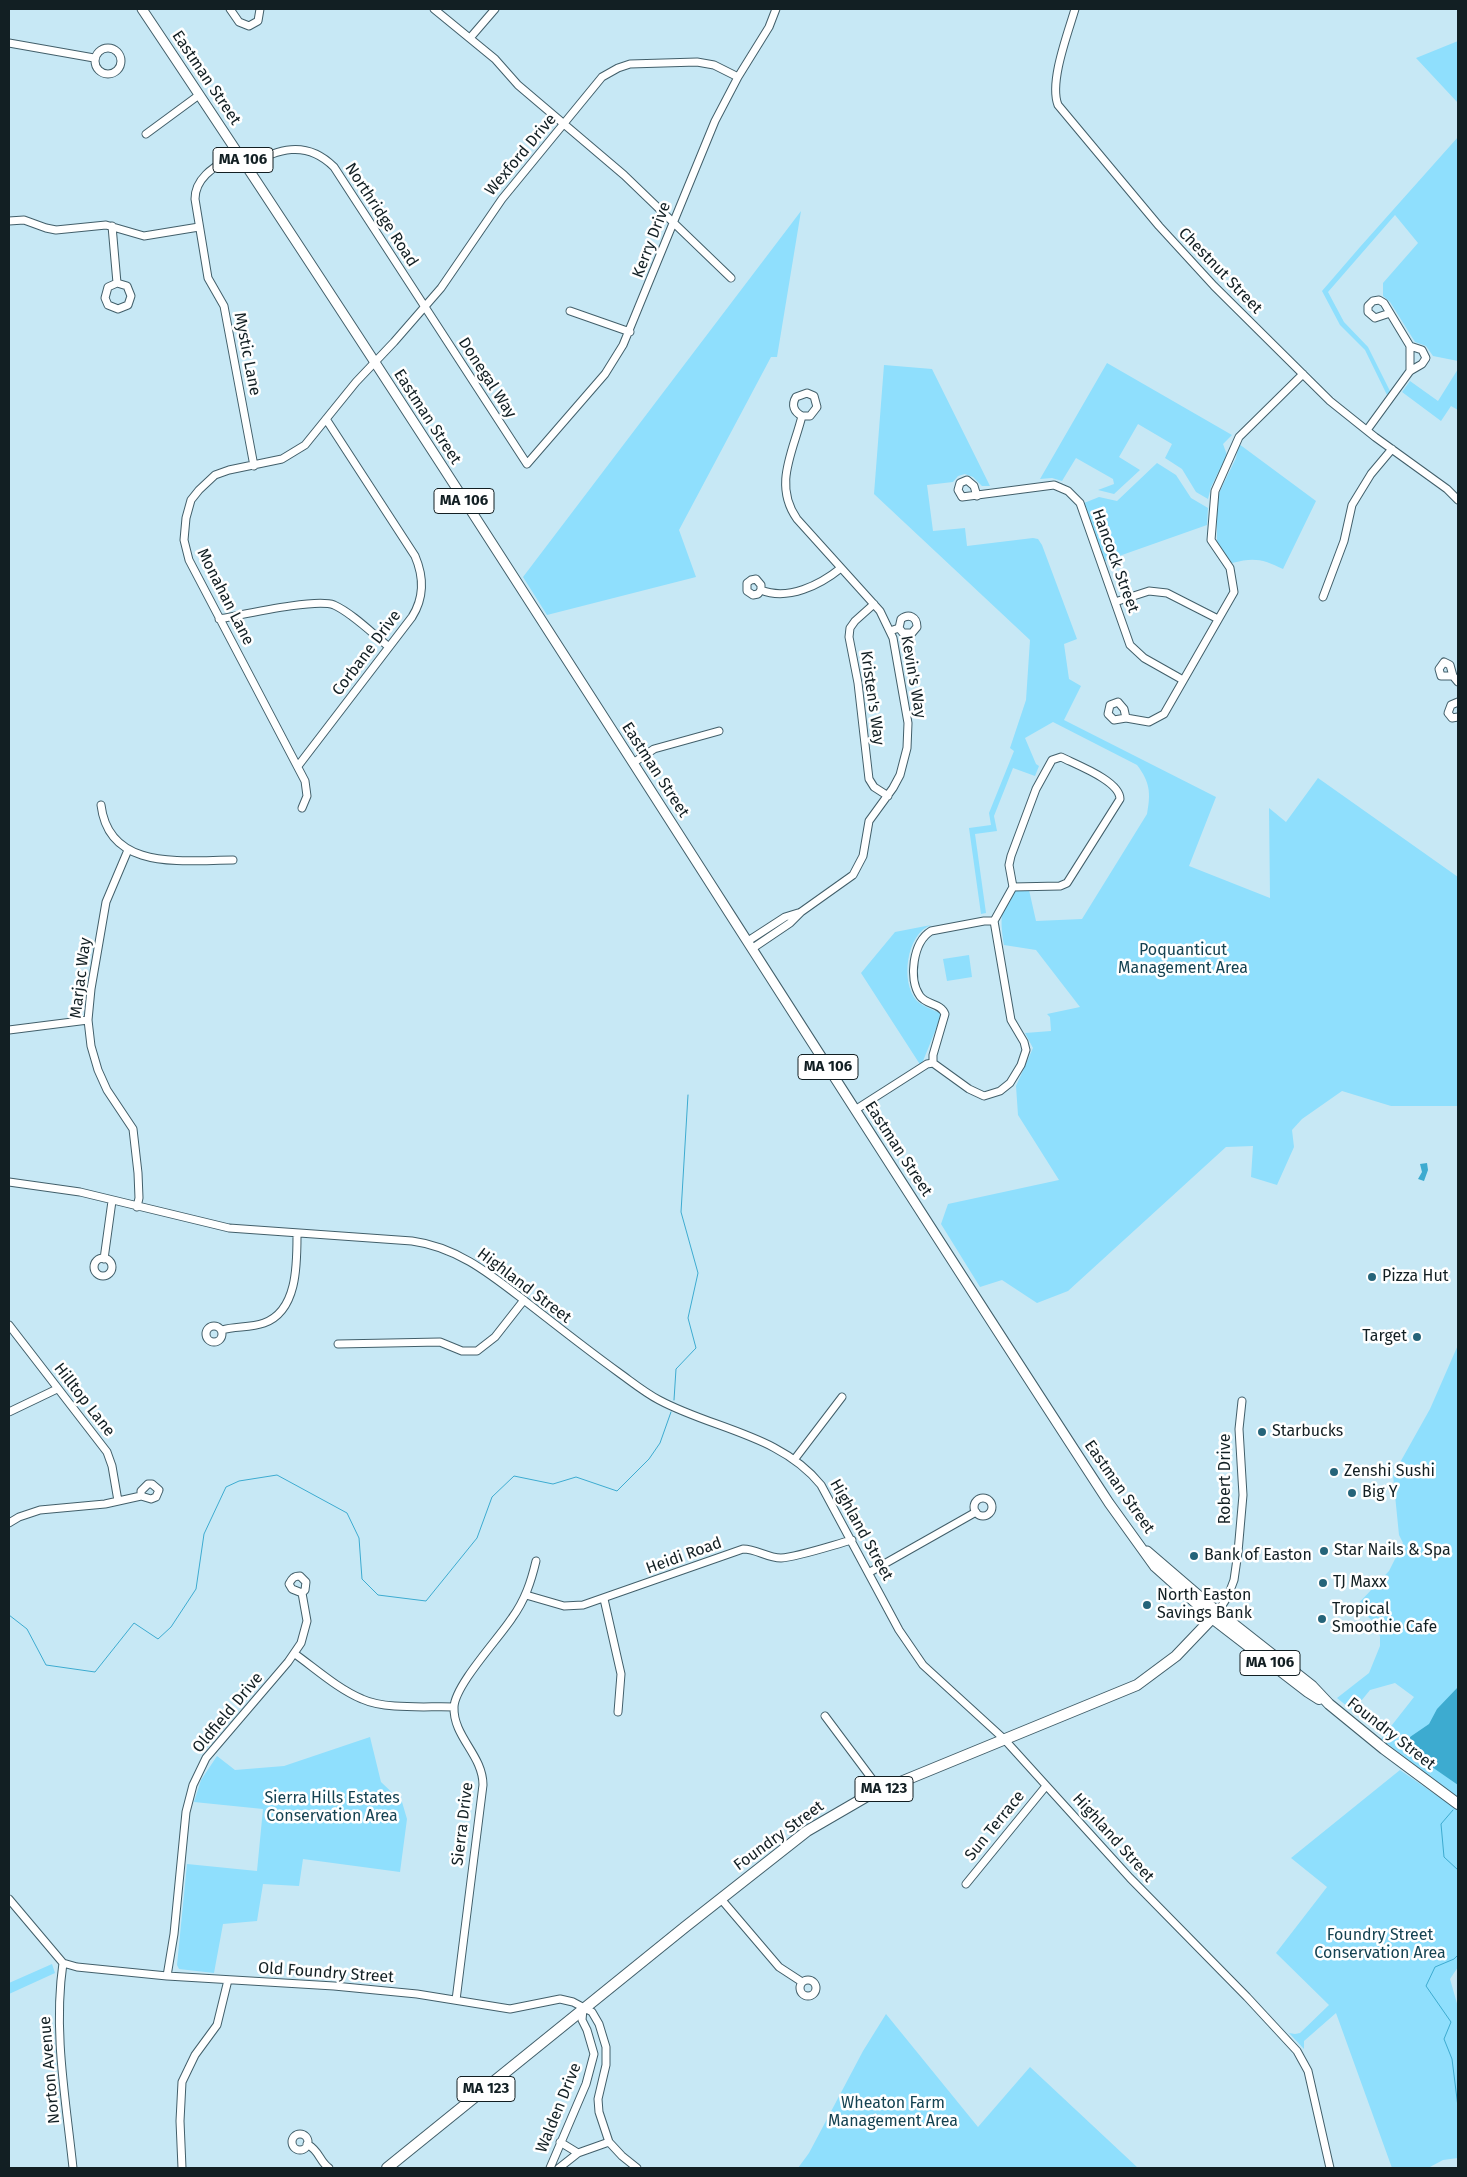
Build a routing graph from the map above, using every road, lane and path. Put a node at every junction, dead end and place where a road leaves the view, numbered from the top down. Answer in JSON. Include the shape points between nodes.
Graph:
{"nodes":[{"id":1,"x":142,"y":9,"type":"edge"},
{"id":2,"x":230,"y":9,"type":"edge"},
{"id":3,"x":260,"y":9,"type":"edge"},
{"id":4,"x":434,"y":9,"type":"edge"},
{"id":5,"x":495,"y":9,"type":"edge"},
{"id":6,"x":776,"y":9,"type":"edge"},
{"id":7,"x":1075,"y":9,"type":"edge"},
{"id":8,"x":470,"y":38,"type":"junction"},
{"id":9,"x":9,"y":43,"type":"edge"},
{"id":10,"x":94,"y":58,"type":"dead end"},
{"id":11,"x":738,"y":77,"type":"junction"},
{"id":12,"x":199,"y":95,"type":"junction"},
{"id":13,"x":564,"y":124,"type":"junction"},
{"id":14,"x":146,"y":134,"type":"dead end"},
{"id":15,"x":238,"y":152,"type":"junction"},
{"id":16,"x":247,"y":166,"type":"junction"},
{"id":17,"x":9,"y":221,"type":"edge"},
{"id":18,"x":673,"y":222,"type":"junction"},
{"id":19,"x":112,"y":226,"type":"junction"},
{"id":20,"x":200,"y":227,"type":"junction"},
{"id":21,"x":731,"y":278,"type":"dead end"},
{"id":22,"x":117,"y":283,"type":"dead end"},
{"id":23,"x":425,"y":306,"type":"junction"},
{"id":24,"x":570,"y":311,"type":"dead end"},
{"id":25,"x":1390,"y":313,"type":"dead end"},
{"id":26,"x":630,"y":332,"type":"junction"},
{"id":27,"x":1410,"y":346,"type":"junction"},
{"id":28,"x":374,"y":362,"type":"junction"},
{"id":29,"x":1410,"y":371,"type":"junction"},
{"id":30,"x":1302,"y":374,"type":"junction"},
{"id":31,"x":802,"y":416,"type":"dead end"},
{"id":32,"x":326,"y":419,"type":"junction"},
{"id":33,"x":1367,"y":430,"type":"junction"},
{"id":34,"x":1392,"y":449,"type":"junction"},
{"id":35,"x":527,"y":464,"type":"joint"},
{"id":36,"x":254,"y":466,"type":"junction"},
{"id":37,"x":977,"y":496,"type":"dead end"},
{"id":38,"x":1458,"y":500,"type":"edge"},
{"id":39,"x":841,"y":568,"type":"junction"},
{"id":40,"x":761,"y":590,"type":"dead end"},
{"id":41,"x":1323,"y":597,"type":"dead end"},
{"id":42,"x":1115,"y":602,"type":"junction"},
{"id":43,"x":874,"y":604,"type":"junction"},
{"id":44,"x":219,"y":619,"type":"junction"},
{"id":45,"x":1218,"y":619,"type":"junction"},
{"id":46,"x":899,"y":628,"type":"dead end"},
{"id":47,"x":890,"y":631,"type":"junction"},
{"id":48,"x":389,"y":646,"type":"junction"},
{"id":49,"x":1183,"y":680,"type":"junction"},
{"id":50,"x":1458,"y":702,"type":"edge"},
{"id":51,"x":1458,"y":717,"type":"edge"},
{"id":52,"x":1126,"y":718,"type":"dead end"},
{"id":53,"x":719,"y":731,"type":"dead end"},
{"id":54,"x":633,"y":763,"type":"junction"},
{"id":55,"x":298,"y":766,"type":"junction"},
{"id":56,"x":888,"y":796,"type":"junction"},
{"id":57,"x":101,"y":805,"type":"dead end"},
{"id":58,"x":302,"y":808,"type":"dead end"},
{"id":59,"x":128,"y":850,"type":"junction"},
{"id":60,"x":233,"y":860,"type":"dead end"},
{"id":61,"x":1013,"y":887,"type":"junction"},
{"id":62,"x":994,"y":921,"type":"junction"},
{"id":63,"x":750,"y":944,"type":"junction"},
{"id":64,"x":88,"y":1020,"type":"junction"},
{"id":65,"x":9,"y":1030,"type":"edge"},
{"id":66,"x":933,"y":1063,"type":"junction"},
{"id":67,"x":856,"y":1112,"type":"junction"},
{"id":68,"x":9,"y":1182,"type":"edge"},
{"id":69,"x":112,"y":1201,"type":"junction"},
{"id":70,"x":137,"y":1207,"type":"junction"},
{"id":71,"x":297,"y":1234,"type":"junction"},
{"id":72,"x":104,"y":1259,"type":"dead end"},
{"id":73,"x":524,"y":1300,"type":"junction"},
{"id":74,"x":9,"y":1325,"type":"edge"},
{"id":75,"x":222,"y":1330,"type":"dead end"},
{"id":76,"x":338,"y":1344,"type":"dead end"},
{"id":77,"x":58,"y":1389,"type":"junction"},
{"id":78,"x":842,"y":1397,"type":"dead end"},
{"id":79,"x":1242,"y":1401,"type":"dead end"},
{"id":80,"x":9,"y":1412,"type":"edge"},
{"id":81,"x":794,"y":1460,"type":"junction"},
{"id":82,"x":141,"y":1496,"type":"dead end"},
{"id":83,"x":118,"y":1501,"type":"junction"},
{"id":84,"x":976,"y":1512,"type":"dead end"},
{"id":85,"x":9,"y":1524,"type":"edge"},
{"id":86,"x":852,"y":1540,"type":"junction"},
{"id":87,"x":536,"y":1561,"type":"dead end"},
{"id":88,"x":870,"y":1572,"type":"junction"},
{"id":89,"x":302,"y":1593,"type":"dead end"},
{"id":90,"x":526,"y":1595,"type":"junction"},
{"id":91,"x":604,"y":1599,"type":"junction"},
{"id":92,"x":1215,"y":1615,"type":"junction"},
{"id":93,"x":295,"y":1654,"type":"junction"},
{"id":94,"x":454,"y":1707,"type":"junction"},
{"id":95,"x":618,"y":1712,"type":"dead end"},
{"id":96,"x":825,"y":1716,"type":"dead end"},
{"id":97,"x":1004,"y":1739,"type":"junction"},
{"id":98,"x":1046,"y":1786,"type":"junction"},
{"id":99,"x":881,"y":1790,"type":"junction"},
{"id":100,"x":1458,"y":1804,"type":"edge"},
{"id":101,"x":966,"y":1884,"type":"dead end"},
{"id":102,"x":721,"y":1898,"type":"junction"},
{"id":103,"x":9,"y":1899,"type":"edge"},
{"id":104,"x":63,"y":1963,"type":"junction"},
{"id":105,"x":168,"y":1976,"type":"junction"},
{"id":106,"x":228,"y":1980,"type":"junction"},
{"id":107,"x":802,"y":1982,"type":"dead end"},
{"id":108,"x":456,"y":2000,"type":"junction"},
{"id":109,"x":583,"y":2009,"type":"junction"},
{"id":110,"x":599,"y":2024,"type":"junction"},
{"id":111,"x":587,"y":2030,"type":"junction"},
{"id":112,"x":560,"y":2142,"type":"junction"},
{"id":113,"x":610,"y":2142,"type":"junction"},
{"id":114,"x":307,"y":2144,"type":"dead end"},
{"id":115,"x":578,"y":2152,"type":"junction"},
{"id":116,"x":633,"y":2167,"type":"edge"},
{"id":117,"x":72,"y":2168,"type":"edge"},
{"id":118,"x":182,"y":2168,"type":"edge"},
{"id":119,"x":329,"y":2168,"type":"edge"},
{"id":120,"x":388,"y":2168,"type":"edge"},
{"id":121,"x":550,"y":2168,"type":"edge"},
{"id":122,"x":559,"y":2168,"type":"edge"},
{"id":123,"x":1330,"y":2168,"type":"edge"}],
"edges":[{"from":1,"to":12,"type":"main road","name":"Eastman Street","number":"MA 106"},
{"from":2,"to":3,"type":"street","via":[[239,22],[249,26],[258,21]]},
{"from":4,"to":8,"type":"street"},
{"from":5,"to":8,"type":"street"},
{"from":6,"to":11,"type":"street","name":"Kerry Drive","via":[[765,35]]},
{"from":7,"to":30,"type":"street","name":"Chestnut Street","via":[[1055,87],[1058,105],[1158,226]]},
{"from":8,"to":13,"type":"street","via":[[499,63],[518,86]]},
{"from":9,"to":10,"type":"street"},
{"from":11,"to":13,"type":"street","name":"Wexford Drive","via":[[709,63],[623,66],[602,78]]},
{"from":11,"to":18,"type":"street","name":"Kerry Drive"},
{"from":12,"to":14,"type":"street"},
{"from":12,"to":15,"type":"main road","name":"Eastman Street","number":"MA 106"},
{"from":13,"to":18,"type":"street"},
{"from":13,"to":23,"type":"street","name":"Wexford Drive","via":[[502,199]]},
{"from":15,"to":16,"type":"main road","name":"Eastman Street","number":"MA 106"},
{"from":15,"to":20,"type":"street","name":"Mystic Lane","via":[[210,170],[199,182],[195,199]]},
{"from":16,"to":23,"type":"street","name":"Northridge Road","via":[[270,154],[291,149],[311,152],[329,162]]},
{"from":16,"to":28,"type":"main road","name":"Eastman Street","number":"MA 106"},
{"from":17,"to":19,"type":"street","via":[[24,220],[56,230]]},
{"from":18,"to":21,"type":"street"},
{"from":18,"to":26,"type":"street","name":"Kerry Drive"},
{"from":19,"to":20,"type":"street","via":[[144,236]]},
{"from":19,"to":22,"type":"street"},
{"from":20,"to":36,"type":"street","name":"Mystic Lane","via":[[208,278],[225,311]]},
{"from":23,"to":28,"type":"street","name":"Wexford Drive"},
{"from":23,"to":35,"type":"street","name":"Donegal Way"},
{"from":24,"to":26,"type":"street"},
{"from":25,"to":27,"type":"street"},
{"from":26,"to":35,"type":"street","name":"Kerry Drive","via":[[605,374]]},
{"from":27,"to":29,"type":"street"},
{"from":27,"to":29,"type":"street","via":[[1422,350],[1426,358]]},
{"from":28,"to":32,"type":"street","name":"Monahan Lane"},
{"from":28,"to":54,"type":"main road","name":"Eastman Street","number":"MA 106"},
{"from":29,"to":33,"type":"street"},
{"from":30,"to":33,"type":"street","name":"Chestnut Street"},
{"from":30,"to":45,"type":"street","via":[[1239,437],[1214,491],[1212,540],[1230,568],[1234,592]]},
{"from":31,"to":39,"type":"street","name":"Kevin's Way","via":[[785,476],[786,496],[797,519]]},
{"from":32,"to":36,"type":"street","name":"Monahan Lane","via":[[298,451]]},
{"from":32,"to":48,"type":"street","name":"Corbane Drive","via":[[410,548],[420,570],[422,585],[416,611]]},
{"from":33,"to":34,"type":"street","name":"Chestnut Street"},
{"from":34,"to":38,"type":"street","name":"Chestnut Street","via":[[1447,488]]},
{"from":34,"to":41,"type":"street","via":[[1371,474],[1352,505],[1344,541]]},
{"from":36,"to":44,"type":"street","name":"Monahan Lane","via":[[229,470],[208,480],[192,500],[186,518],[186,551]]},
{"from":37,"to":42,"type":"street","name":"Hancock Street","via":[[1054,485],[1068,490],[1080,503]]},
{"from":39,"to":40,"type":"street","via":[[821,583],[808,587],[778,593]]},
{"from":39,"to":43,"type":"street","name":"Kevin's Way"},
{"from":42,"to":45,"type":"street","via":[[1149,591],[1167,593]]},
{"from":42,"to":49,"type":"street","name":"Hancock Street","via":[[1130,645],[1144,658]]},
{"from":43,"to":47,"type":"street","name":"Kevin's Way"},
{"from":43,"to":56,"type":"street","name":"Kristen's Way","via":[[855,620],[849,637],[870,779],[874,787]]},
{"from":44,"to":48,"type":"street","via":[[310,603],[329,604]]},
{"from":44,"to":55,"type":"street","name":"Monahan Lane"},
{"from":45,"to":49,"type":"street"},
{"from":46,"to":47,"type":"street"},
{"from":47,"to":56,"type":"street","name":"Kevin's Way","via":[[906,712],[908,740],[903,767]]},
{"from":48,"to":55,"type":"street","name":"Corbane Drive"},
{"from":49,"to":52,"type":"street","via":[[1164,714],[1149,722]]},
{"from":50,"to":51,"type":"street","via":[[1451,704],[1448,713],[1452,718]]},
{"from":53,"to":54,"type":"street","via":[[654,749]]},
{"from":54,"to":63,"type":"main road","name":"Eastman Street","number":"MA 106"},
{"from":55,"to":58,"type":"street","name":"Monahan Lane","via":[[308,791]]},
{"from":56,"to":63,"type":"street","name":"Kevin's Way","via":[[869,821],[863,856],[856,870],[843,883],[801,912],[785,917]]},
{"from":57,"to":59,"type":"street","via":[[107,828]]},
{"from":59,"to":60,"type":"street","via":[[155,858]]},
{"from":59,"to":64,"type":"street","name":"Marjac Way","via":[[106,902]]},
{"from":61,"to":61,"type":"street","via":[[1067,884],[1120,799],[1114,785],[1061,757],[1052,760],[1036,789],[1011,856],[1009,865]]},
{"from":61,"to":62,"type":"street"},
{"from":62,"to":66,"type":"street","via":[[931,931],[920,942],[914,958],[917,990],[922,998],[942,1008],[946,1014],[932,1055]]},
{"from":62,"to":66,"type":"street","via":[[1011,1020],[1026,1046],[1025,1055],[1010,1083],[1000,1091],[984,1096]]},
{"from":63,"to":67,"type":"main road","name":"Eastman Street","number":"MA 106"},
{"from":64,"to":65,"type":"street"},
{"from":64,"to":70,"type":"street","name":"Marjac Way","via":[[94,1060],[102,1080],[130,1123],[136,1144]]},
{"from":66,"to":67,"type":"street"},
{"from":67,"to":92,"type":"main road","name":"Eastman Street","number":"MA 106","via":[[1106,1499],[1155,1567]]},
{"from":68,"to":69,"type":"street","name":"Highland Street","via":[[58,1188]]},
{"from":69,"to":70,"type":"street","name":"Highland Street"},
{"from":69,"to":72,"type":"street"},
{"from":70,"to":71,"type":"street","name":"Highland Street","via":[[229,1228]]},
{"from":71,"to":73,"type":"street","name":"Highland Street","via":[[436,1246],[478,1266]]},
{"from":71,"to":75,"type":"street","via":[[297,1264],[285,1305],[265,1322]]},
{"from":73,"to":76,"type":"street","via":[[495,1337],[477,1351],[462,1351],[434,1341]]},
{"from":73,"to":81,"type":"street","name":"Highland Street","via":[[598,1359],[654,1398],[770,1445]]},
{"from":74,"to":77,"type":"street","name":"Hilltop Lane"},
{"from":77,"to":80,"type":"street"},
{"from":77,"to":83,"type":"street","name":"Hilltop Lane","via":[[109,1456]]},
{"from":78,"to":81,"type":"street"},
{"from":79,"to":92,"type":"street","name":"Robert Drive","via":[[1239,1429],[1243,1495],[1239,1542],[1234,1580]]},
{"from":81,"to":86,"type":"street","name":"Highland Street","via":[[821,1485]]},
{"from":82,"to":83,"type":"street"},
{"from":83,"to":85,"type":"street","via":[[28,1513]]},
{"from":84,"to":88,"type":"street"},
{"from":86,"to":88,"type":"street","name":"Highland Street"},
{"from":86,"to":91,"type":"street","name":"Heidi Road","via":[[783,1558],[743,1549]]},
{"from":87,"to":90,"type":"street"},
{"from":88,"to":97,"type":"street","name":"Highland Street","via":[[899,1630],[923,1665]]},
{"from":89,"to":93,"type":"street","name":"Oldfield Drive","via":[[307,1621]]},
{"from":90,"to":91,"type":"street","name":"Heidi Road","via":[[564,1606]]},
{"from":90,"to":94,"type":"street","via":[[461,1689]]},
{"from":91,"to":95,"type":"street","via":[[621,1674]]},
{"from":92,"to":97,"type":"highway","name":"Foundry Street","number":"MA 123","via":[[1176,1656],[1136,1685]]},
{"from":92,"to":100,"type":"highway","name":"Foundry Street","number":"MA 106","via":[[1308,1692],[1329,1704]]},
{"from":93,"to":94,"type":"street","via":[[363,1700],[388,1706]]},
{"from":93,"to":105,"type":"street","name":"Oldfield Drive","via":[[206,1758],[195,1778],[186,1812]]},
{"from":94,"to":108,"type":"street","name":"Sierra Drive","via":[[457,1726],[479,1762],[484,1785]]},
{"from":96,"to":99,"type":"street"},
{"from":97,"to":98,"type":"street","name":"Highland Street"},
{"from":97,"to":99,"type":"highway","name":"Foundry Street","number":"MA 123"},
{"from":98,"to":101,"type":"street","name":"Sun Terrace"},
{"from":98,"to":123,"type":"street","name":"Highland Street","via":[[1297,2051],[1308,2071]]},
{"from":99,"to":102,"type":"highway","name":"Foundry Street","number":"MA 123","via":[[807,1831]]},
{"from":102,"to":107,"type":"street","via":[[779,1967]]},
{"from":102,"to":109,"type":"highway","name":"Foundry Street","number":"MA 123"},
{"from":103,"to":104,"type":"street"},
{"from":104,"to":105,"type":"street","name":"Old Foundry Street"},
{"from":104,"to":117,"type":"street","name":"Norton Avenue","via":[[59,1998],[60,2055]]},
{"from":105,"to":106,"type":"street","name":"Old Foundry Street"},
{"from":106,"to":108,"type":"street","name":"Old Foundry Street","via":[[362,1989]]},
{"from":106,"to":118,"type":"street","via":[[217,2025],[182,2082]]},
{"from":108,"to":109,"type":"street","name":"Old Foundry Street","via":[[515,2009],[564,1999]]},
{"from":109,"to":110,"type":"street","via":[[592,2012]]},
{"from":109,"to":111,"type":"street","name":"Walden Drive","via":[[582,2020]]},
{"from":109,"to":120,"type":"highway","name":"Foundry Street","number":"MA 123"},
{"from":110,"to":111,"type":"street"},
{"from":110,"to":113,"type":"street","name":"Walden Drive","via":[[606,2047],[606,2065],[598,2099],[599,2112]]},
{"from":111,"to":112,"type":"street","name":"Walden Drive","via":[[594,2049],[590,2071]]},
{"from":112,"to":115,"type":"street"},
{"from":112,"to":121,"type":"street","name":"Walden Drive"},
{"from":113,"to":115,"type":"street","name":"Walden Drive"},
{"from":113,"to":116,"type":"street"},
{"from":114,"to":119,"type":"street","via":[[317,2151],[323,2164]]},
{"from":115,"to":122,"type":"street","name":"Walden Drive"}]}
